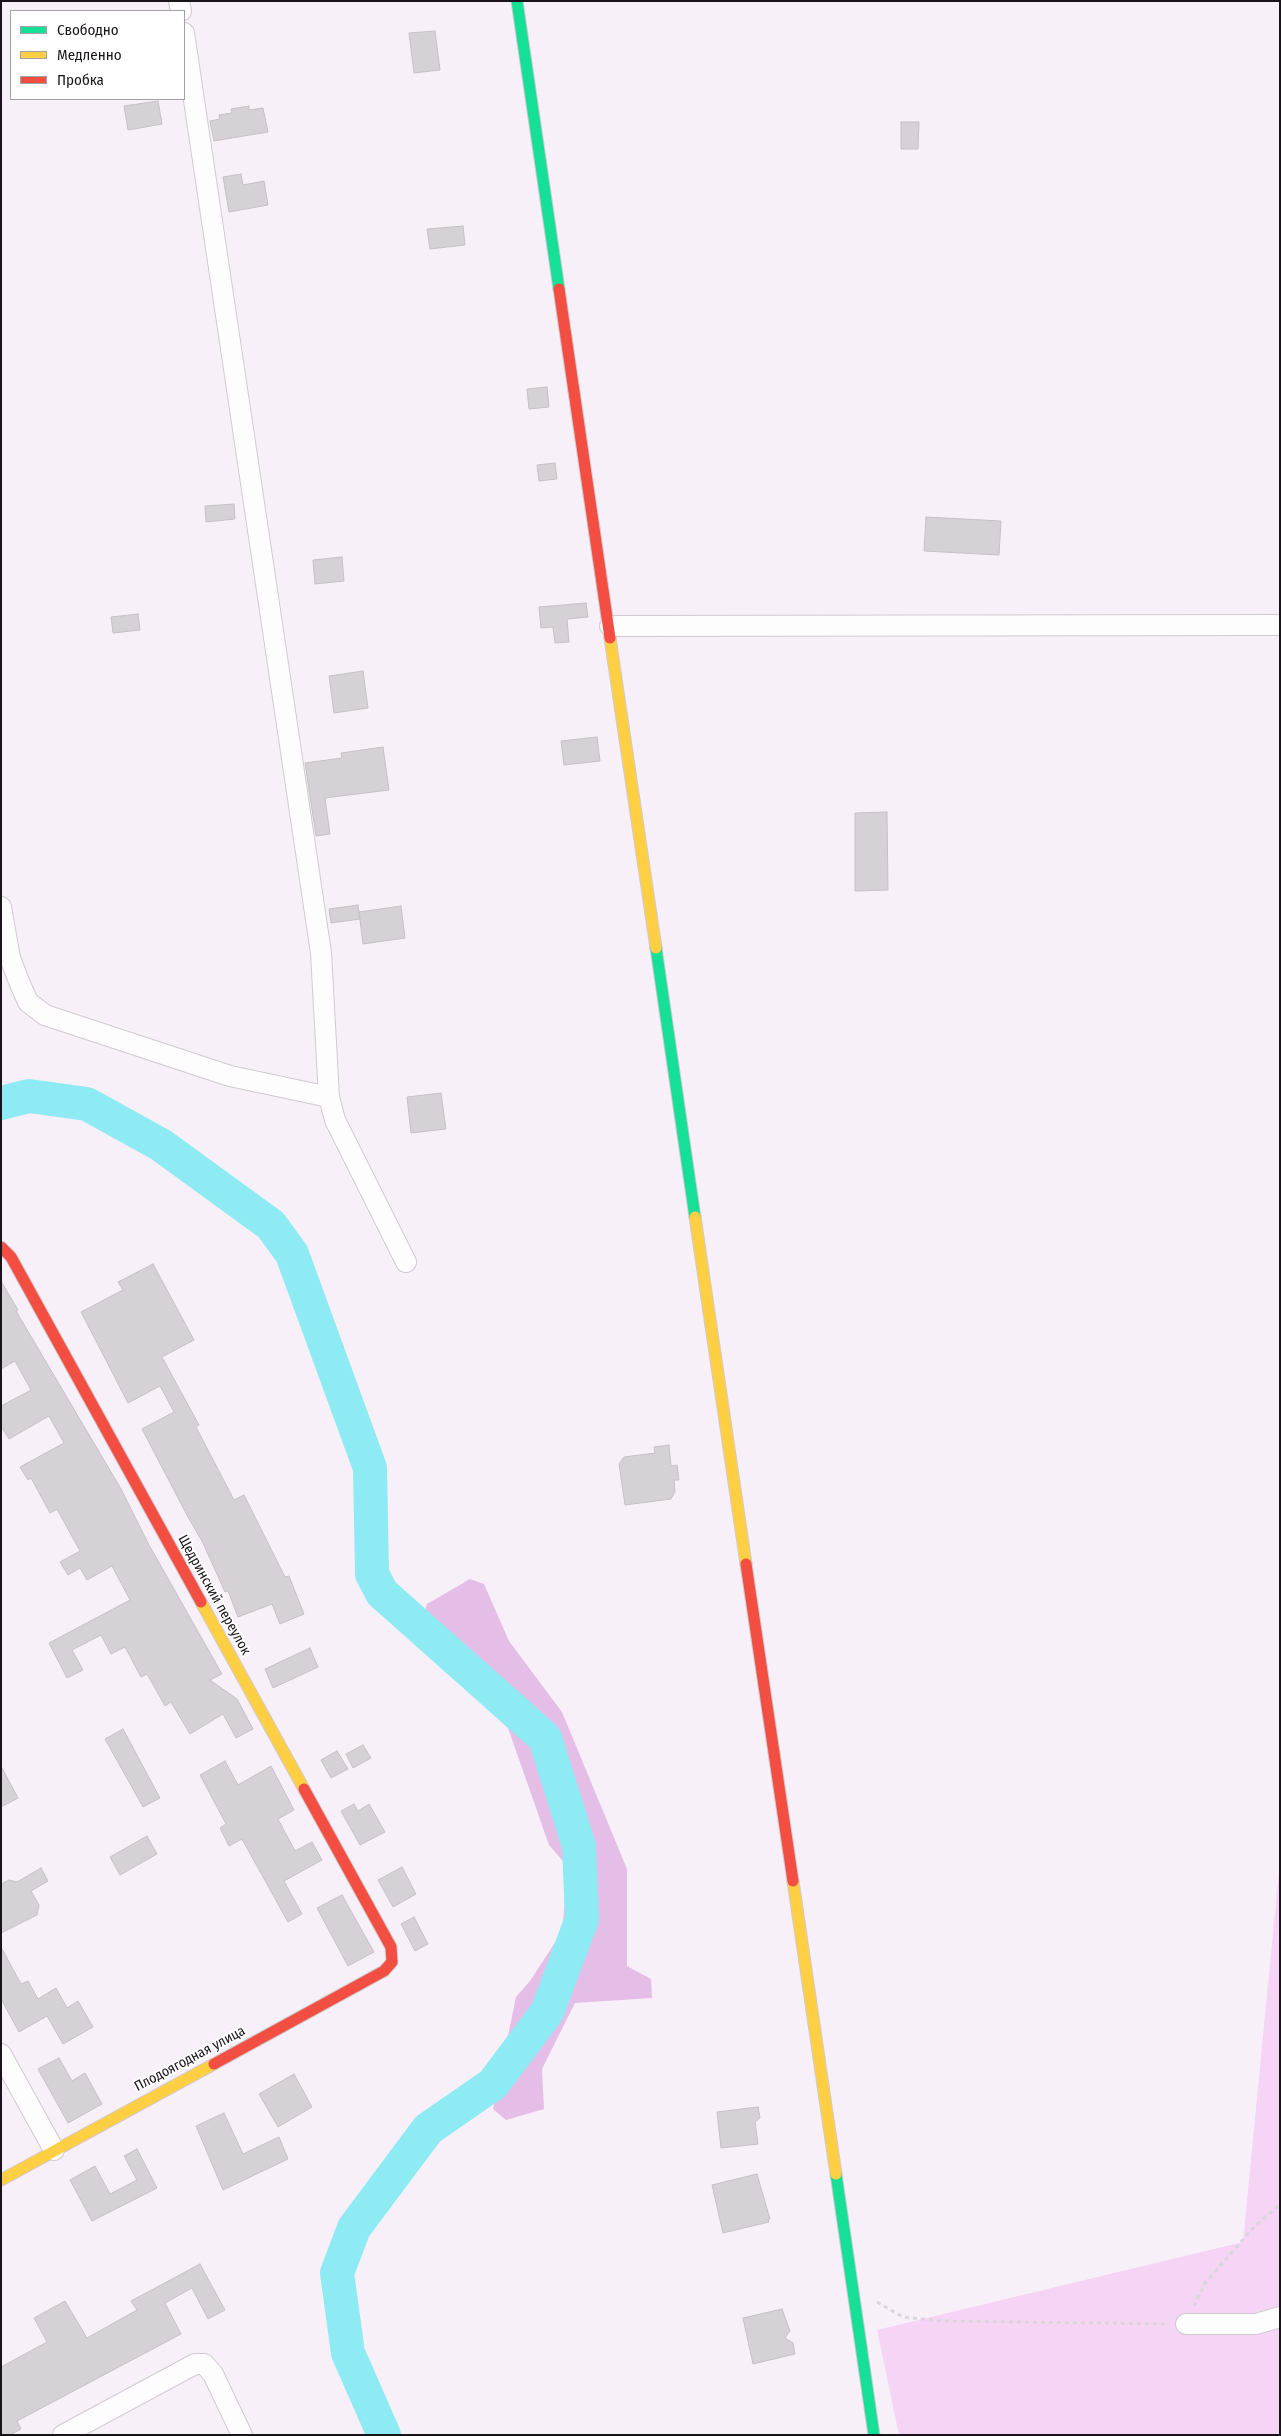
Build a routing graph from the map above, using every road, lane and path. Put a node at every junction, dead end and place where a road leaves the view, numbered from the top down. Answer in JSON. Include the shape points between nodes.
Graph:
{"nodes":[{"id":1,"x":517,"y":1,"type":"edge"},
{"id":2,"x":185,"y":40,"type":"edge"},
{"id":3,"x":1280,"y":625,"type":"edge"},
{"id":4,"x":610,"y":626,"type":"junction"},
{"id":5,"x":1,"y":908,"type":"edge"},
{"id":6,"x":329,"y":1097,"type":"junction"},
{"id":7,"x":1,"y":1247,"type":"edge"},
{"id":8,"x":406,"y":1262,"type":"dead end"},
{"id":9,"x":392,"y":1962,"type":"joint"},
{"id":10,"x":1,"y":2054,"type":"edge"},
{"id":11,"x":54,"y":2150,"type":"junction"},
{"id":12,"x":1,"y":2180,"type":"edge"},
{"id":13,"x":1280,"y":2204,"type":"edge"},
{"id":14,"x":851,"y":2277,"type":"junction"},
{"id":15,"x":1280,"y":2317,"type":"edge"},
{"id":16,"x":1186,"y":2324,"type":"junction"},
{"id":17,"x":63,"y":2435,"type":"edge"},
{"id":18,"x":242,"y":2435,"type":"edge"},
{"id":19,"x":874,"y":2435,"type":"edge"}],
"edges":[{"from":1,"to":4,"type":"street"},
{"from":2,"to":6,"type":"street","via":[[321,952]]},
{"from":3,"to":4,"type":"street"},
{"from":4,"to":14,"type":"street"},
{"from":5,"to":6,"type":"street","via":[[10,958],[20,984],[28,1002],[45,1014],[230,1076]]},
{"from":6,"to":8,"type":"street","via":[[334,1120]]},
{"from":7,"to":9,"type":"street","name":"Щедринский переулок","via":[[15,1266],[391,1947]]},
{"from":9,"to":11,"type":"street","name":"Плодоягодная улица","via":[[384,1971]]},
{"from":10,"to":11,"type":"street"},
{"from":11,"to":12,"type":"street","name":"Плодоягодная улица"},
{"from":13,"to":16,"type":"path","via":[[1252,2229],[1205,2283]]},
{"from":14,"to":16,"type":"path","via":[[876,2302],[903,2317],[941,2321]]},
{"from":14,"to":19,"type":"street"},
{"from":15,"to":16,"type":"street","via":[[1256,2324]]},
{"from":17,"to":18,"type":"street","via":[[195,2364],[204,2364],[213,2374]]}]}
